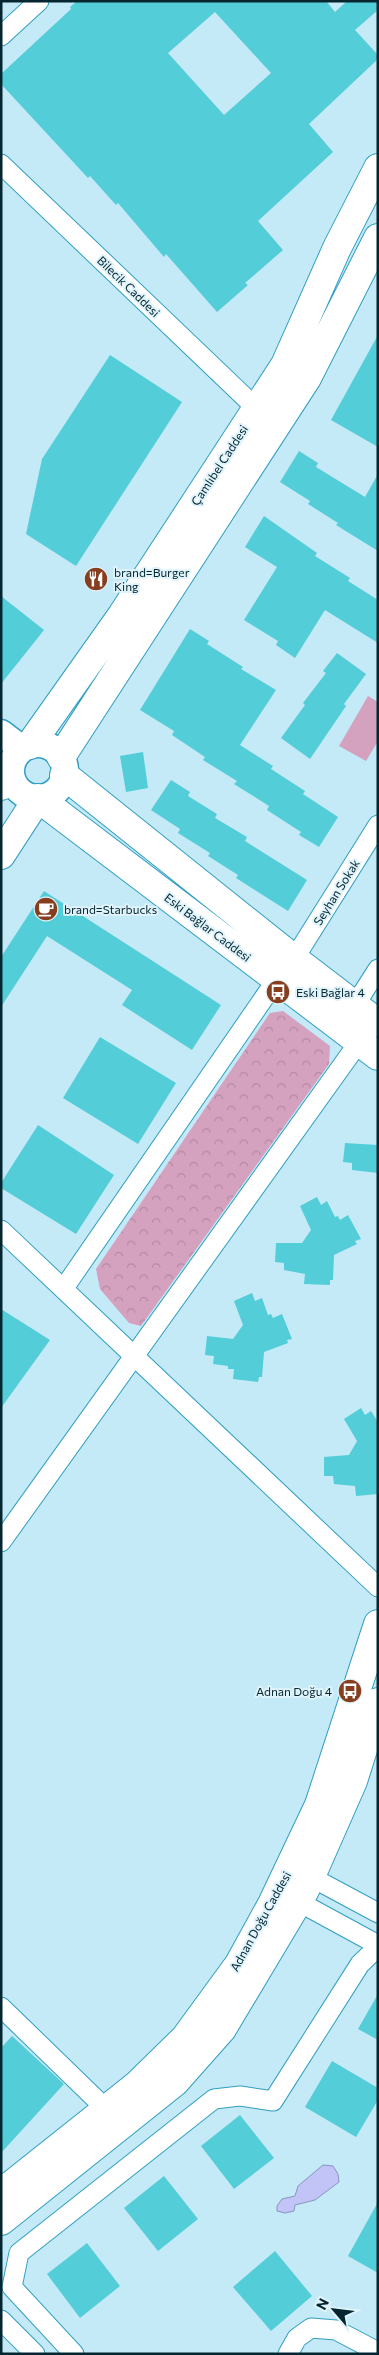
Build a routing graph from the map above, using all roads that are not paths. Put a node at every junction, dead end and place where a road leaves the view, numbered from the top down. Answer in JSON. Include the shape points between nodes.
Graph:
{"nodes":[{"id":1,"x":39,"y":1,"type":"edge"},
{"id":2,"x":1,"y":36,"type":"edge"},
{"id":3,"x":1,"y":164,"type":"edge"},
{"id":4,"x":378,"y":168,"type":"edge"},
{"id":5,"x":378,"y":238,"type":"edge"},
{"id":6,"x":256,"y":408,"type":"junction"},
{"id":7,"x":1,"y":733,"type":"edge"},
{"id":8,"x":13,"y":763,"type":"edge"},
{"id":9,"x":63,"y":766,"type":"junction"},
{"id":10,"x":38,"y":798,"type":"junction"},
{"id":11,"x":378,"y":825,"type":"edge"},
{"id":12,"x":1,"y":855,"type":"edge"},
{"id":13,"x":286,"y":969,"type":"junction"},
{"id":14,"x":378,"y":969,"type":"edge"},
{"id":15,"x":355,"y":1005,"type":"junction"},
{"id":16,"x":372,"y":1040,"type":"edge"},
{"id":17,"x":1,"y":1230,"type":"edge"},
{"id":18,"x":64,"y":1288,"type":"junction"},
{"id":19,"x":135,"y":1356,"type":"junction"},
{"id":20,"x":1,"y":1542,"type":"edge"},
{"id":21,"x":378,"y":1587,"type":"edge"},
{"id":22,"x":378,"y":1624,"type":"edge"},
{"id":23,"x":378,"y":1702,"type":"edge"},
{"id":24,"x":311,"y":1877,"type":"junction"},
{"id":25,"x":299,"y":1902,"type":"junction"},
{"id":26,"x":376,"y":1911,"type":"edge"},
{"id":27,"x":361,"y":1936,"type":"junction"},
{"id":28,"x":378,"y":1946,"type":"edge"},
{"id":29,"x":360,"y":1964,"type":"junction"},
{"id":30,"x":1,"y":2007,"type":"edge"},
{"id":31,"x":106,"y":2109,"type":"junction"},
{"id":32,"x":1,"y":2193,"type":"edge"},
{"id":33,"x":1,"y":2221,"type":"edge"},
{"id":34,"x":1,"y":2320,"type":"edge"},
{"id":35,"x":378,"y":2352,"type":"edge"},
{"id":36,"x":34,"y":2354,"type":"edge"},
{"id":37,"x":74,"y":2354,"type":"edge"},
{"id":38,"x":288,"y":2354,"type":"edge"}],
"edges":[{"from":1,"to":2,"type":"street"},
{"from":3,"to":6,"type":"street","name":"Bilecik Caddesi"},
{"from":4,"to":6,"type":"main road","name":"Çamlıbel Caddesi","via":[[337,248],[285,365]]},
{"from":5,"to":9,"type":"main road","via":[[307,378]]},
{"from":6,"to":8,"type":"main road","name":"Çamlıbel Caddesi","via":[[122,615]]},
{"from":7,"to":8,"type":"main road"},
{"from":8,"to":9,"type":"main road","via":[[47,746]]},
{"from":8,"to":10,"type":"main road","via":[[16,787],[30,797]]},
{"from":9,"to":10,"type":"main road","via":[[55,791]]},
{"from":9,"to":13,"type":"main road","name":"Eski Bağlar Caddesi"},
{"from":10,"to":12,"type":"main road"},
{"from":10,"to":13,"type":"main road","name":"Eski Bağlar Caddesi"},
{"from":11,"to":13,"type":"street","name":"Seyhan Sokak"},
{"from":13,"to":15,"type":"main road","name":"Eski Bağlar Caddesi"},
{"from":13,"to":16,"type":"main road","name":"Eski Bağlar Caddesi"},
{"from":13,"to":18,"type":"street","name":"Seyhan Sokak"},
{"from":14,"to":15,"type":"street"},
{"from":15,"to":16,"type":"main road","name":"Eski Bağlar Caddesi"},
{"from":16,"to":19,"type":"street"},
{"from":17,"to":18,"type":"street"},
{"from":18,"to":19,"type":"street"},
{"from":19,"to":20,"type":"street"},
{"from":19,"to":21,"type":"street"},
{"from":22,"to":31,"type":"main road","name":"Adnan Doğu Caddesi","via":[[319,1805],[272,1904],[239,1964],[185,2038]]},
{"from":23,"to":24,"type":"main road","name":"Adnan Doğu Caddesi","via":[[353,1781]]},
{"from":24,"to":25,"type":"main road","name":"Adnan Doğu Caddesi"},
{"from":24,"to":26,"type":"street"},
{"from":25,"to":27,"type":"street"},
{"from":25,"to":33,"type":"main road","name":"Adnan Doğu Caddesi","via":[[222,2029],[175,2082]]},
{"from":26,"to":27,"type":"street"},
{"from":27,"to":28,"type":"street"},
{"from":27,"to":29,"type":"street"},
{"from":28,"to":29,"type":"street"},
{"from":29,"to":37,"type":"street","via":[[274,2101],[240,2096],[214,2099],[20,2253],[12,2287]]},
{"from":30,"to":31,"type":"street"},
{"from":31,"to":32,"type":"main road","name":"Adnan Doğu Caddesi"},
{"from":34,"to":36,"type":"street"},
{"from":35,"to":38,"type":"street","via":[[336,2330],[311,2328],[297,2338]]}]}
